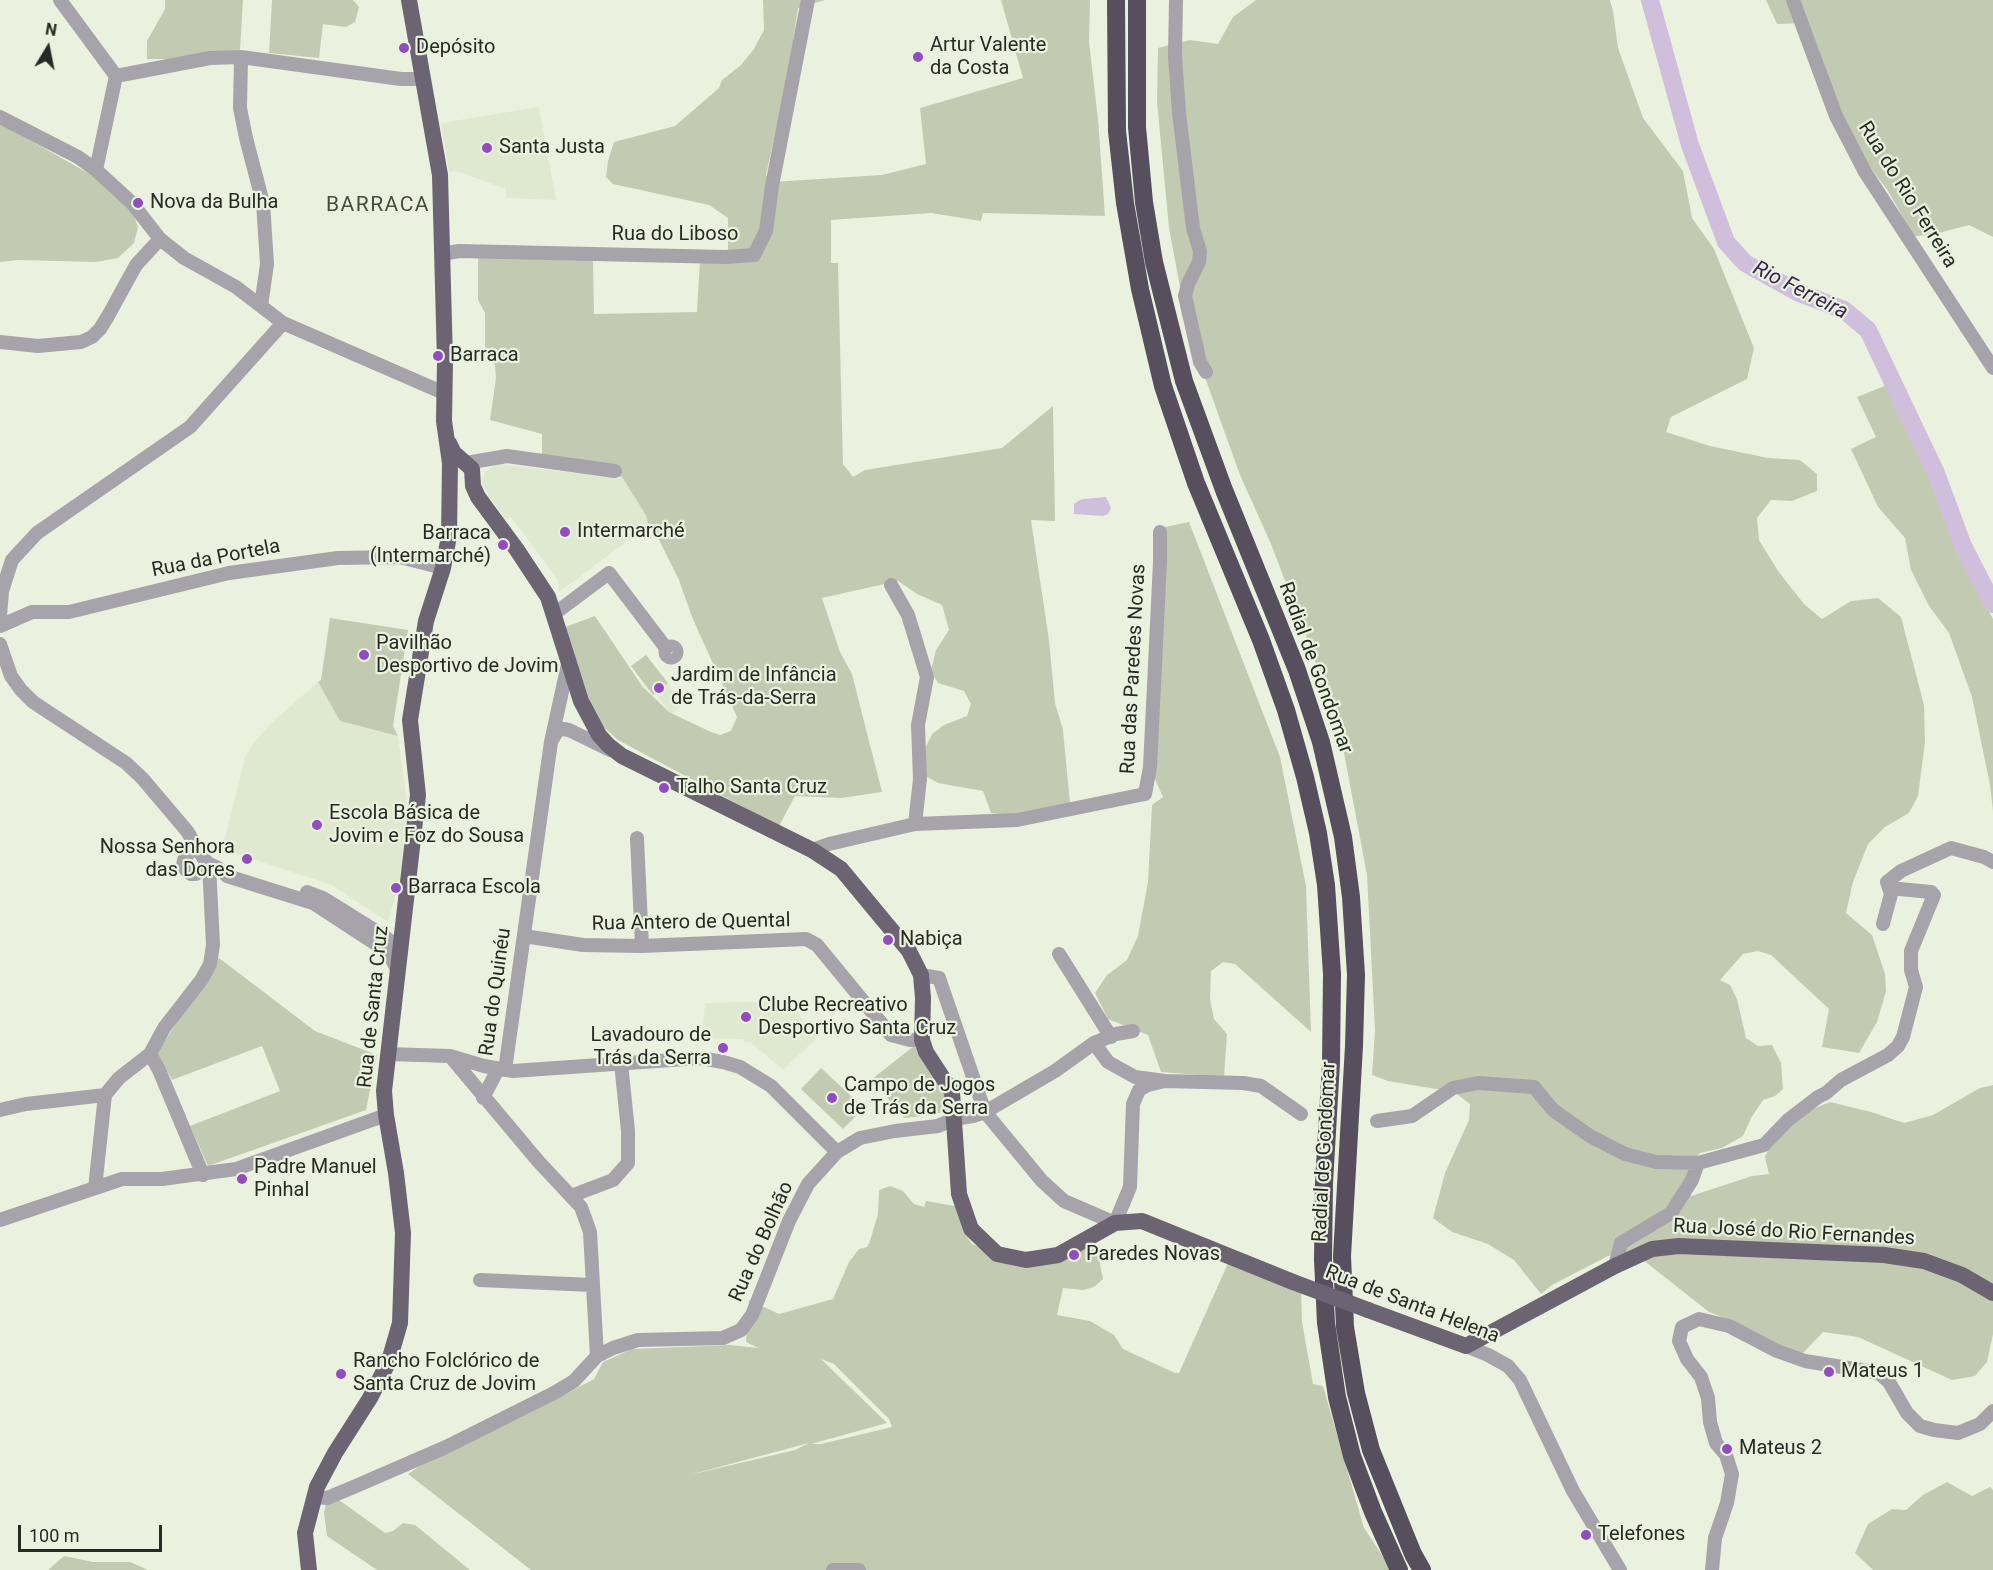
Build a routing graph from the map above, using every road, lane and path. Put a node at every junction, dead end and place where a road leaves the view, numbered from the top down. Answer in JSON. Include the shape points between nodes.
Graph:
{"nodes":[{"id":1,"x":60,"y":0,"type":"edge"},
{"id":2,"x":409,"y":0,"type":"edge"},
{"id":3,"x":808,"y":0,"type":"edge"},
{"id":4,"x":1116,"y":0,"type":"edge"},
{"id":5,"x":1137,"y":0,"type":"edge"},
{"id":6,"x":1176,"y":0,"type":"edge"},
{"id":7,"x":1793,"y":0,"type":"edge"},
{"id":8,"x":241,"y":57,"type":"junction"},
{"id":9,"x":117,"y":76,"type":"junction"},
{"id":10,"x":423,"y":79,"type":"junction"},
{"id":11,"x":0,"y":117,"type":"edge"},
{"id":12,"x":96,"y":170,"type":"junction"},
{"id":13,"x":160,"y":239,"type":"junction"},
{"id":14,"x":442,"y":254,"type":"junction"},
{"id":15,"x":261,"y":306,"type":"junction"},
{"id":16,"x":283,"y":322,"type":"junction"},
{"id":17,"x":0,"y":342,"type":"edge"},
{"id":18,"x":1993,"y":368,"type":"edge"},
{"id":19,"x":1206,"y":372,"type":"dead end"},
{"id":20,"x":444,"y":393,"type":"junction"},
{"id":21,"x":615,"y":471,"type":"dead end"},
{"id":22,"x":460,"y":474,"type":"junction"},
{"id":23,"x":1160,"y":532,"type":"dead end"},
{"id":24,"x":443,"y":568,"type":"junction"},
{"id":25,"x":891,"y":585,"type":"dead end"},
{"id":26,"x":554,"y":614,"type":"junction"},
{"id":27,"x":0,"y":616,"type":"edge"},
{"id":28,"x":0,"y":626,"type":"edge"},
{"id":29,"x":0,"y":644,"type":"edge"},
{"id":30,"x":666,"y":648,"type":"dead end"},
{"id":31,"x":568,"y":659,"type":"junction"},
{"id":32,"x":588,"y":733,"type":"junction"},
{"id":33,"x":551,"y":742,"type":"junction"},
{"id":34,"x":915,"y":824,"type":"junction"},
{"id":35,"x":637,"y":838,"type":"dead end"},
{"id":36,"x":196,"y":847,"type":"junction"},
{"id":37,"x":812,"y":850,"type":"junction"},
{"id":38,"x":1993,"y":862,"type":"edge"},
{"id":39,"x":214,"y":866,"type":"junction"},
{"id":40,"x":1889,"y":888,"type":"junction"},
{"id":41,"x":405,"y":918,"type":"junction"},
{"id":42,"x":1882,"y":924,"type":"dead end"},
{"id":43,"x":524,"y":936,"type":"junction"},
{"id":44,"x":379,"y":939,"type":"junction"},
{"id":45,"x":642,"y":946,"type":"junction"},
{"id":46,"x":400,"y":947,"type":"junction"},
{"id":47,"x":1059,"y":954,"type":"dead end"},
{"id":48,"x":398,"y":970,"type":"junction"},
{"id":49,"x":921,"y":975,"type":"junction"},
{"id":50,"x":1133,"y":1031,"type":"dead end"},
{"id":51,"x":1111,"y":1036,"type":"junction"},
{"id":52,"x":922,"y":1040,"type":"junction"},
{"id":53,"x":1094,"y":1043,"type":"junction"},
{"id":54,"x":150,"y":1054,"type":"junction"},
{"id":55,"x":388,"y":1054,"type":"junction"},
{"id":56,"x":450,"y":1056,"type":"junction"},
{"id":57,"x":621,"y":1063,"type":"junction"},
{"id":58,"x":502,"y":1070,"type":"junction"},
{"id":59,"x":1165,"y":1082,"type":"junction"},
{"id":60,"x":105,"y":1095,"type":"junction"},
{"id":61,"x":483,"y":1098,"type":"junction"},
{"id":62,"x":0,"y":1110,"type":"edge"},
{"id":63,"x":985,"y":1112,"type":"junction"},
{"id":64,"x":1301,"y":1114,"type":"dead end"},
{"id":65,"x":386,"y":1115,"type":"junction"},
{"id":66,"x":954,"y":1119,"type":"junction"},
{"id":67,"x":1377,"y":1121,"type":"dead end"},
{"id":68,"x":837,"y":1152,"type":"junction"},
{"id":69,"x":1698,"y":1163,"type":"junction"},
{"id":70,"x":203,"y":1175,"type":"junction"},
{"id":71,"x":95,"y":1188,"type":"junction"},
{"id":72,"x":571,"y":1196,"type":"junction"},
{"id":73,"x":0,"y":1220,"type":"edge"},
{"id":74,"x":1115,"y":1222,"type":"junction"},
{"id":75,"x":1615,"y":1266,"type":"junction"},
{"id":76,"x":480,"y":1280,"type":"dead end"},
{"id":77,"x":592,"y":1285,"type":"junction"},
{"id":78,"x":1993,"y":1293,"type":"edge"},
{"id":79,"x":1466,"y":1346,"type":"junction"},
{"id":80,"x":597,"y":1356,"type":"junction"},
{"id":81,"x":1993,"y":1411,"type":"edge"},
{"id":82,"x":314,"y":1497,"type":"junction"},
{"id":83,"x":309,"y":1570,"type":"edge"},
{"id":84,"x":832,"y":1570,"type":"edge"},
{"id":85,"x":859,"y":1570,"type":"edge"},
{"id":86,"x":1399,"y":1570,"type":"edge"},
{"id":87,"x":1422,"y":1570,"type":"edge"},
{"id":88,"x":1620,"y":1570,"type":"edge"},
{"id":89,"x":1712,"y":1570,"type":"edge"}],
"edges":[{"from":1,"to":9,"type":"street"},
{"from":2,"to":10,"type":"main road"},
{"from":3,"to":14,"type":"street","name":"Rua do Liboso","via":[[766,231],[753,255],[459,251]]},
{"from":4,"to":86,"type":"highway","name":"Radial de Gondomar","via":[[1117,131],[1140,289],[1161,375],[1196,483],[1286,710],[1318,833],[1332,974],[1323,1249],[1326,1323],[1336,1397],[1352,1456]]},
{"from":5,"to":87,"type":"highway","name":"Radial de Gondomar","via":[[1137,126],[1154,262],[1184,381],[1321,742],[1343,837],[1356,975],[1342,1256],[1345,1327],[1371,1450]]},
{"from":6,"to":19,"type":"street","via":[[1179,113],[1192,228],[1200,251],[1185,296],[1200,362]]},
{"from":7,"to":18,"type":"street","name":"Rua do Rio Ferreira","via":[[1836,116],[1865,172]]},
{"from":8,"to":9,"type":"street","via":[[210,58]]},
{"from":8,"to":10,"type":"street"},
{"from":8,"to":15,"type":"street","via":[[240,108],[263,203],[267,264]]},
{"from":9,"to":12,"type":"street"},
{"from":10,"to":14,"type":"main road","via":[[440,175]]},
{"from":11,"to":12,"type":"street"},
{"from":12,"to":13,"type":"street","via":[[132,203]]},
{"from":13,"to":15,"type":"street","via":[[183,258],[237,287]]},
{"from":13,"to":17,"type":"street","via":[[136,265],[92,337],[47,346]]},
{"from":14,"to":20,"type":"main road"},
{"from":15,"to":16,"type":"street"},
{"from":16,"to":20,"type":"street"},
{"from":16,"to":27,"type":"street","via":[[190,426],[37,533],[12,560],[2,591]]},
{"from":20,"to":22,"type":"main road","via":[[449,454]]},
{"from":21,"to":22,"type":"street","via":[[507,456],[486,459]]},
{"from":22,"to":24,"type":"main road","name":"Rua de Santa Cruz","via":[[449,503],[449,536]]},
{"from":22,"to":26,"type":"main road","via":[[541,584]]},
{"from":23,"to":34,"type":"street","name":"Rua das Paredes Novas","via":[[1150,767],[1145,794],[1017,820]]},
{"from":24,"to":28,"type":"street","name":"Rua da Portela","via":[[400,557],[338,558],[229,573],[69,612],[32,612]]},
{"from":24,"to":41,"type":"main road","name":"Rua de Santa Cruz","via":[[426,621],[410,720],[418,795]]},
{"from":25,"to":34,"type":"street","via":[[908,615],[927,677],[918,725],[920,779]]},
{"from":26,"to":30,"type":"street","via":[[609,573]]},
{"from":26,"to":31,"type":"main road"},
{"from":29,"to":36,"type":"street","via":[[11,676],[21,690],[142,777]]},
{"from":31,"to":32,"type":"main road"},
{"from":31,"to":33,"type":"street","name":"Rua do Quinéu"},
{"from":32,"to":33,"type":"street","via":[[563,729],[554,734]]},
{"from":32,"to":37,"type":"main road","via":[[622,756]]},
{"from":33,"to":43,"type":"street","name":"Rua do Quinéu"},
{"from":34,"to":37,"type":"street","name":"Rua das Paredes Novas"},
{"from":35,"to":45,"type":"street"},
{"from":36,"to":39,"type":"street"},
{"from":36,"to":39,"type":"street","via":[[184,860],[186,870],[196,874]]},
{"from":37,"to":49,"type":"main road","via":[[842,869],[909,951]]},
{"from":38,"to":40,"type":"street","via":[[1952,848],[1901,871],[1887,882]]},
{"from":39,"to":44,"type":"street","via":[[323,898]]},
{"from":39,"to":54,"type":"street","via":[[210,964]]},
{"from":40,"to":42,"type":"street","via":[[1891,894]]},
{"from":40,"to":69,"type":"street","via":[[1934,895],[1911,951],[1916,987],[1898,1046],[1818,1097],[1764,1145]]},
{"from":41,"to":44,"type":"street","via":[[395,932]]},
{"from":41,"to":46,"type":"main road","name":"Rua de Santa Cruz"},
{"from":43,"to":45,"type":"street","name":"Rua Antero de Quental","via":[[583,945]]},
{"from":43,"to":58,"type":"street","name":"Rua do Quinéu"},
{"from":44,"to":46,"type":"street"},
{"from":44,"to":48,"type":"street"},
{"from":45,"to":52,"type":"street","name":"Rua Antero de Quental","via":[[806,939],[817,945],[891,1035]]},
{"from":46,"to":48,"type":"main road","name":"Rua de Santa Cruz"},
{"from":47,"to":51,"type":"street"},
{"from":48,"to":55,"type":"main road","name":"Rua de Santa Cruz"},
{"from":49,"to":52,"type":"main road"},
{"from":49,"to":63,"type":"street","via":[[939,978]]},
{"from":50,"to":51,"type":"street","name":"Rua do Bolhão"},
{"from":51,"to":53,"type":"street","name":"Rua do Bolhão"},
{"from":52,"to":66,"type":"main road","via":[[952,1092]]},
{"from":53,"to":59,"type":"street","via":[[1108,1062],[1135,1077]]},
{"from":53,"to":63,"type":"street","name":"Rua do Bolhão"},
{"from":54,"to":60,"type":"street","via":[[119,1078]]},
{"from":54,"to":70,"type":"street"},
{"from":55,"to":56,"type":"street"},
{"from":55,"to":65,"type":"main road","name":"Rua de Santa Cruz"},
{"from":56,"to":58,"type":"street"},
{"from":56,"to":61,"type":"street"},
{"from":57,"to":58,"type":"street"},
{"from":57,"to":68,"type":"street","via":[[700,1058],[740,1067],[771,1086]]},
{"from":57,"to":72,"type":"street","via":[[628,1163],[613,1180]]},
{"from":58,"to":61,"type":"street","name":"Rua do Quinéu"},
{"from":59,"to":64,"type":"street","via":[[1261,1086]]},
{"from":59,"to":74,"type":"street","via":[[1139,1090],[1133,1104],[1130,1187]]},
{"from":60,"to":62,"type":"street"},
{"from":60,"to":71,"type":"street"},
{"from":61,"to":72,"type":"street"},
{"from":63,"to":66,"type":"street","name":"Rua do Bolhão"},
{"from":63,"to":74,"type":"street","via":[[1042,1181],[1064,1201]]},
{"from":65,"to":70,"type":"street","via":[[236,1169]]},
{"from":65,"to":82,"type":"main road","name":"Rua de Santa Cruz","via":[[403,1233],[398,1336],[370,1398],[335,1453]]},
{"from":66,"to":68,"type":"street","name":"Rua do Bolhão","via":[[938,1126],[860,1138]]},
{"from":66,"to":74,"type":"main road","via":[[959,1194],[971,1229],[997,1254],[1026,1260],[1058,1255]]},
{"from":67,"to":69,"type":"street","via":[[1412,1116],[1453,1089],[1478,1083],[1534,1087],[1553,1110],[1625,1154],[1656,1162]]},
{"from":68,"to":80,"type":"street","name":"Rua do Bolhão","via":[[808,1184],[752,1315],[741,1330],[723,1338],[638,1340]]},
{"from":69,"to":75,"type":"street","via":[[1671,1213],[1621,1243]]},
{"from":70,"to":71,"type":"street","via":[[122,1179]]},
{"from":71,"to":73,"type":"street"},
{"from":72,"to":77,"type":"street","via":[[582,1207],[590,1232]]},
{"from":74,"to":79,"type":"main road","name":"Rua de Santa Helena","bridge":true,"via":[[1142,1221]]},
{"from":75,"to":78,"type":"main road","name":"Rua José do Rio Fernandes","via":[[1652,1250],[1679,1246],[1884,1255],[1924,1261],[1962,1275]]},
{"from":75,"to":79,"type":"main road","name":"Rua José do Rio Fernandes"},
{"from":76,"to":77,"type":"street"},
{"from":77,"to":80,"type":"street"},
{"from":79,"to":88,"type":"street","name":"Rua de Santa Helena","via":[[1508,1366],[1520,1380],[1573,1491]]},
{"from":80,"to":82,"type":"street","name":"Rua do Bolhão","via":[[574,1381],[446,1447],[327,1498]]},
{"from":81,"to":89,"type":"street","via":[[1980,1424],[1958,1433],[1934,1430],[1920,1426],[1907,1413],[1889,1382],[1879,1373],[1805,1361],[1729,1326],[1699,1319],[1682,1327],[1679,1341],[1701,1377],[1716,1443],[1726,1455],[1732,1474],[1715,1538]]},
{"from":82,"to":83,"type":"main road","name":"Rua de Santa Cruz","via":[[306,1533]]},
{"from":84,"to":85,"type":"street"}]}
